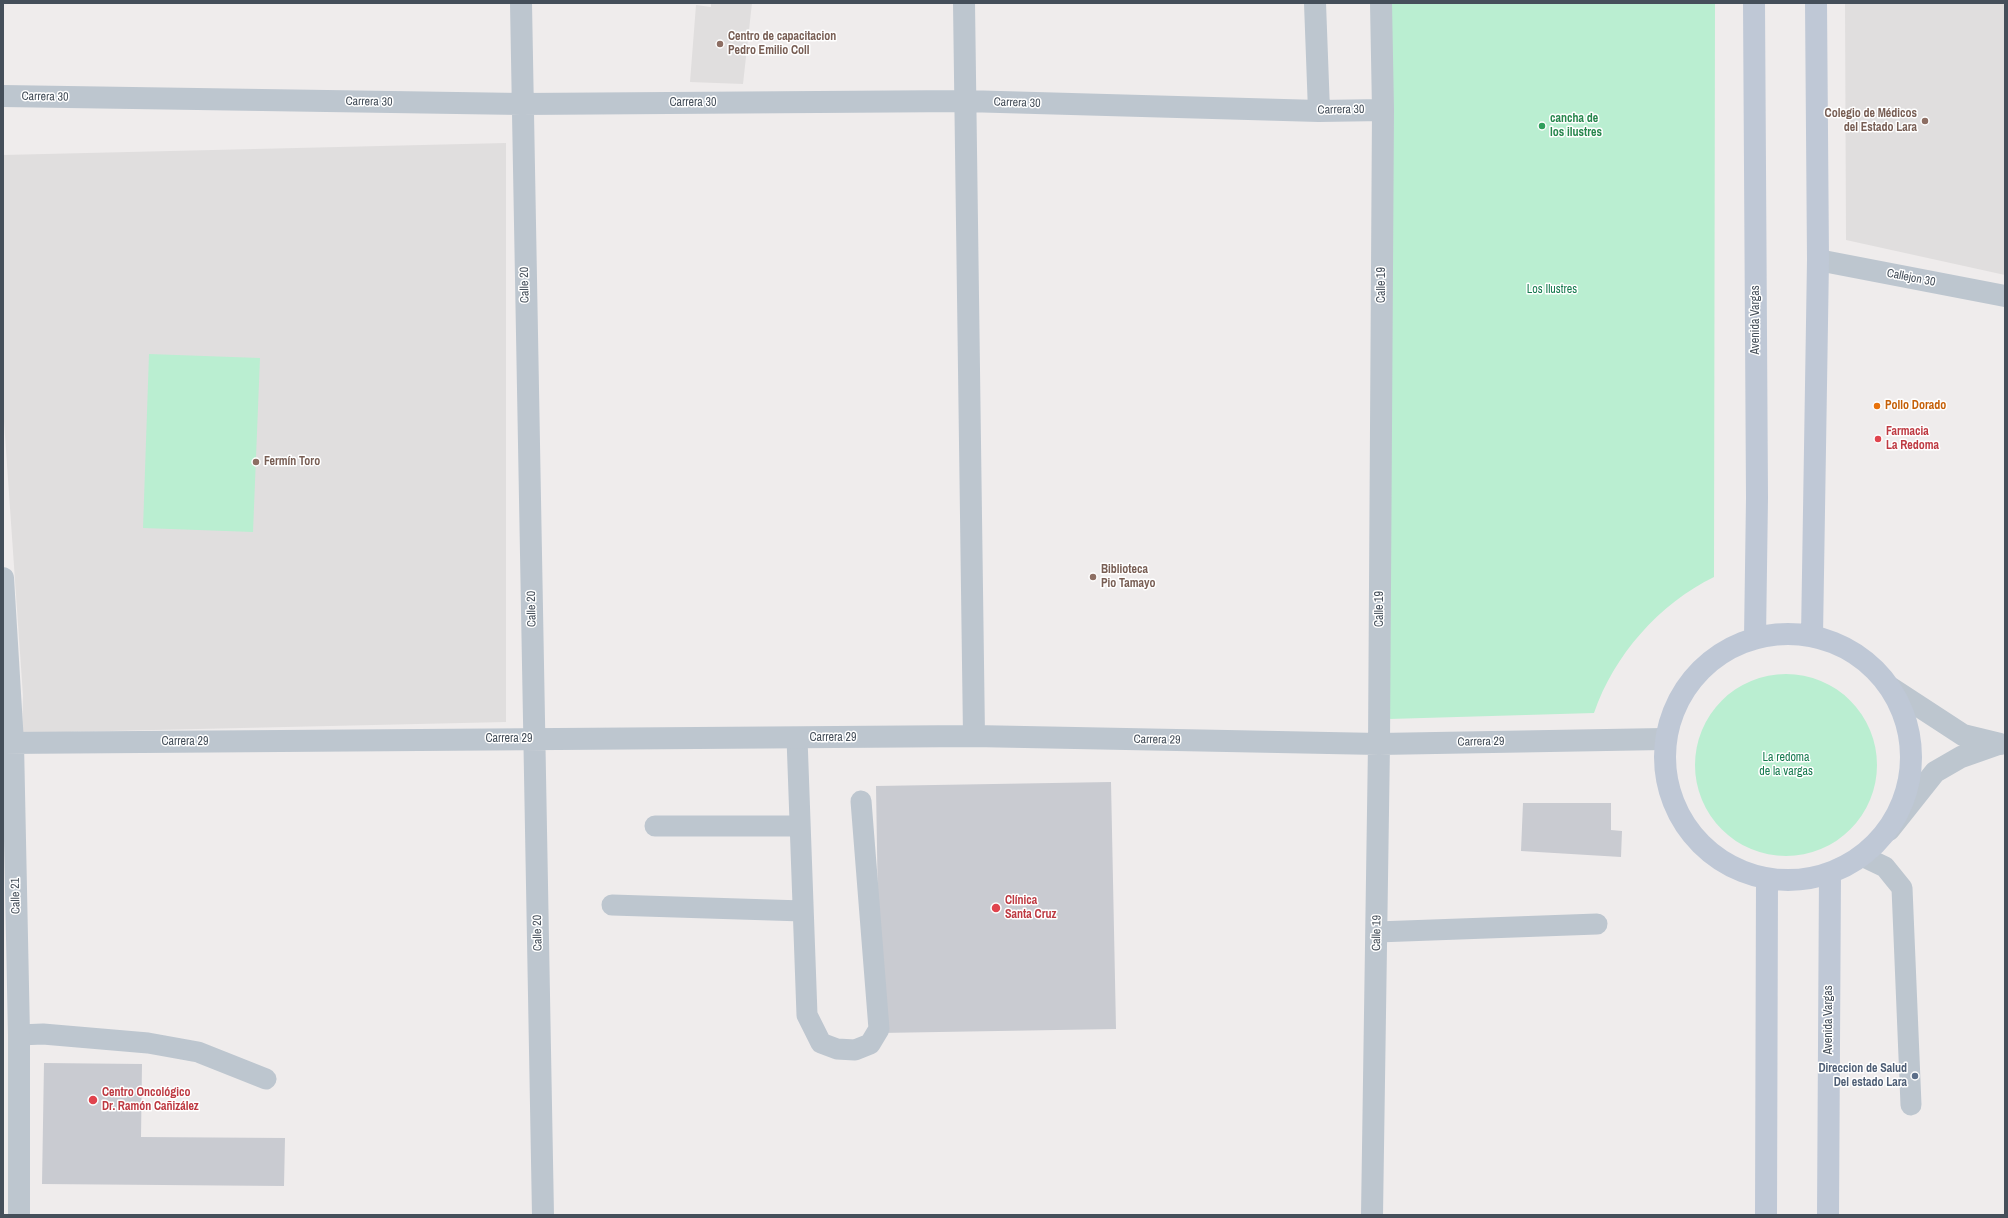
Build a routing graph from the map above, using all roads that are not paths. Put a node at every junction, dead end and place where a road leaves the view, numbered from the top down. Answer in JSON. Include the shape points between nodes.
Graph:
{"nodes":[{"id":1,"x":521,"y":3,"type":"edge"},
{"id":2,"x":964,"y":3,"type":"edge"},
{"id":3,"x":1315,"y":3,"type":"edge"},
{"id":4,"x":1381,"y":3,"type":"edge"},
{"id":5,"x":1754,"y":3,"type":"edge"},
{"id":6,"x":1816,"y":3,"type":"edge"},
{"id":7,"x":3,"y":96,"type":"edge"},
{"id":8,"x":965,"y":101,"type":"junction"},
{"id":9,"x":522,"y":104,"type":"junction"},
{"id":10,"x":1382,"y":110,"type":"junction"},
{"id":11,"x":1319,"y":111,"type":"junction"},
{"id":12,"x":1818,"y":260,"type":"junction"},
{"id":13,"x":2005,"y":296,"type":"edge"},
{"id":14,"x":3,"y":578,"type":"edge"},
{"id":15,"x":1812,"y":636,"type":"junction"},
{"id":16,"x":1755,"y":638,"type":"junction"},
{"id":17,"x":1891,"y":688,"type":"junction"},
{"id":18,"x":974,"y":736,"type":"junction"},
{"id":19,"x":797,"y":738,"type":"junction"},
{"id":20,"x":535,"y":739,"type":"junction"},
{"id":21,"x":1663,"y":739,"type":"junction"},
{"id":22,"x":8,"y":743,"type":"edge"},
{"id":23,"x":1379,"y":744,"type":"junction"},
{"id":24,"x":2001,"y":744,"type":"edge"},
{"id":25,"x":861,"y":801,"type":"dead end"},
{"id":26,"x":655,"y":826,"type":"dead end"},
{"id":27,"x":800,"y":826,"type":"junction"},
{"id":28,"x":1889,"y":830,"type":"junction"},
{"id":29,"x":1862,"y":856,"type":"junction"},
{"id":30,"x":1830,"y":874,"type":"junction"},
{"id":31,"x":1767,"y":879,"type":"junction"},
{"id":32,"x":612,"y":905,"type":"dead end"},
{"id":33,"x":803,"y":911,"type":"junction"},
{"id":34,"x":1597,"y":924,"type":"dead end"},
{"id":35,"x":1377,"y":932,"type":"junction"},
{"id":36,"x":19,"y":1035,"type":"junction"},
{"id":37,"x":266,"y":1080,"type":"dead end"},
{"id":38,"x":1911,"y":1105,"type":"dead end"},
{"id":39,"x":19,"y":1215,"type":"edge"},
{"id":40,"x":543,"y":1215,"type":"edge"},
{"id":41,"x":1372,"y":1215,"type":"edge"},
{"id":42,"x":1766,"y":1215,"type":"edge"},
{"id":43,"x":1828,"y":1215,"type":"edge"}],
"edges":[{"from":1,"to":9,"type":"street","name":"Calle 20"},
{"from":2,"to":8,"type":"street"},
{"from":3,"to":11,"type":"street"},
{"from":4,"to":10,"type":"street","name":"Calle 19"},
{"from":5,"to":16,"type":"main road","name":"Avenida Vargas","via":[[1757,498]]},
{"from":6,"to":12,"type":"main road"},
{"from":7,"to":9,"type":"street","name":"Carrera 30"},
{"from":8,"to":9,"type":"street","name":"Carrera 30"},
{"from":8,"to":11,"type":"street","name":"Carrera 30"},
{"from":8,"to":18,"type":"street"},
{"from":9,"to":20,"type":"street","name":"Calle 20"},
{"from":10,"to":11,"type":"street","name":"Carrera 30"},
{"from":10,"to":23,"type":"street","name":"Calle 19"},
{"from":12,"to":13,"type":"street","name":"Callejon 30"},
{"from":12,"to":15,"type":"main road"},
{"from":14,"to":22,"type":"street","name":"Calle 21"},
{"from":15,"to":16,"type":"main road","via":[[1783,634]]},
{"from":15,"to":17,"type":"main road","via":[[1843,646],[1869,664]]},
{"from":16,"to":21,"type":"main road","via":[[1718,655],[1688,683],[1669,720]]},
{"from":17,"to":24,"type":"street","via":[[1963,735]]},
{"from":17,"to":28,"type":"main road","via":[[1907,722],[1912,759],[1906,797]]},
{"from":18,"to":19,"type":"street","name":"Carrera 29"},
{"from":18,"to":23,"type":"street","name":"Carrera 29"},
{"from":19,"to":20,"type":"street","name":"Carrera 29"},
{"from":19,"to":27,"type":"lane"},
{"from":20,"to":22,"type":"street","name":"Carrera 29"},
{"from":20,"to":40,"type":"street","name":"Calle 20"},
{"from":21,"to":23,"type":"street","name":"Carrera 29"},
{"from":21,"to":31,"type":"main road","via":[[1663,767],[1672,801],[1694,838],[1727,865]]},
{"from":22,"to":36,"type":"street","name":"Calle 21"},
{"from":23,"to":35,"type":"street","name":"Calle 19"},
{"from":24,"to":28,"type":"street","via":[[1961,756],[1935,772]]},
{"from":25,"to":33,"type":"lane","via":[[879,1029],[870,1044],[855,1050],[837,1049],[822,1043],[807,1015]]},
{"from":26,"to":27,"type":"lane"},
{"from":27,"to":33,"type":"lane"},
{"from":28,"to":29,"type":"main road"},
{"from":29,"to":30,"type":"main road"},
{"from":29,"to":38,"type":"lane","via":[[1885,867],[1902,888]]},
{"from":30,"to":31,"type":"main road","via":[[1799,880]]},
{"from":30,"to":43,"type":"main road","name":"Avenida Vargas"},
{"from":31,"to":42,"type":"main road"},
{"from":32,"to":33,"type":"lane"},
{"from":34,"to":35,"type":"lane"},
{"from":35,"to":41,"type":"street","name":"Calle 19"},
{"from":36,"to":37,"type":"lane","via":[[42,1034],[148,1044],[198,1052]]},
{"from":36,"to":39,"type":"street","name":"Calle 21"}]}
